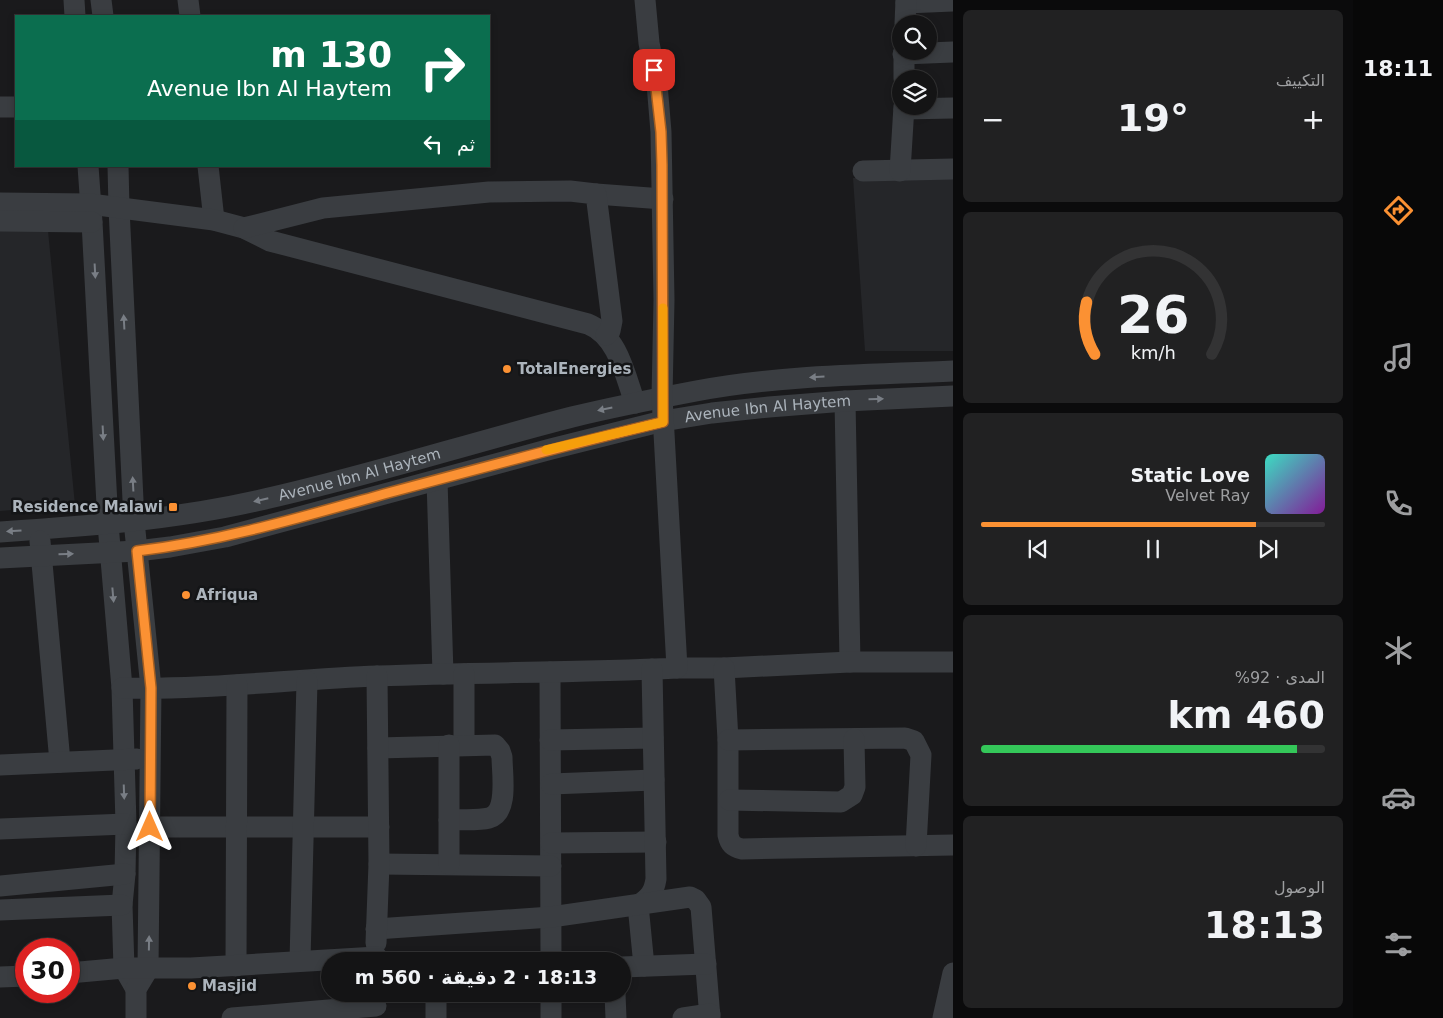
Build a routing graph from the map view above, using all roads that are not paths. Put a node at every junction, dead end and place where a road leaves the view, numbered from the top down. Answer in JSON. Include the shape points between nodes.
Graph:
{"nodes":[{"id":1,"x":74,"y":0,"type":"edge"},
{"id":2,"x":101,"y":0,"type":"edge"},
{"id":3,"x":188,"y":0,"type":"edge"},
{"id":4,"x":645,"y":0,"type":"edge"},
{"id":5,"x":906,"y":1,"type":"edge"},
{"id":6,"x":953,"y":1,"type":"edge"},
{"id":7,"x":75,"y":15,"type":"edge"},
{"id":8,"x":103,"y":15,"type":"edge"},
{"id":9,"x":190,"y":15,"type":"edge"},
{"id":10,"x":905,"y":15,"type":"edge"},
{"id":11,"x":937,"y":52,"type":"edge"},
{"id":12,"x":953,"y":52,"type":"edge"},
{"id":13,"x":0,"y":107,"type":"edge"},
{"id":14,"x":15,"y":107,"type":"edge"},
{"id":15,"x":937,"y":108,"type":"edge"},
{"id":16,"x":953,"y":108,"type":"edge"},
{"id":17,"x":904,"y":115,"type":"edge"},
{"id":18,"x":88,"y":167,"type":"edge"},
{"id":19,"x":118,"y":167,"type":"edge"},
{"id":20,"x":208,"y":167,"type":"edge"},
{"id":21,"x":953,"y":169,"type":"edge"},
{"id":22,"x":863,"y":171,"type":"dead end"},
{"id":23,"x":900,"y":171,"type":"junction"},
{"id":24,"x":596,"y":194,"type":"junction"},
{"id":25,"x":663,"y":199,"type":"junction"},
{"id":26,"x":0,"y":203,"type":"edge"},
{"id":27,"x":119,"y":208,"type":"junction"},
{"id":28,"x":91,"y":213,"type":"junction"},
{"id":29,"x":214,"y":220,"type":"junction"},
{"id":30,"x":0,"y":221,"type":"edge"},
{"id":31,"x":244,"y":228,"type":"junction"},
{"id":32,"x":606,"y":335,"type":"junction"},
{"id":33,"x":953,"y":371,"type":"edge"},
{"id":34,"x":953,"y":396,"type":"edge"},
{"id":35,"x":662,"y":398,"type":"junction"},
{"id":36,"x":845,"y":400,"type":"junction"},
{"id":37,"x":635,"y":403,"type":"junction"},
{"id":38,"x":663,"y":422,"type":"junction"},
{"id":39,"x":437,"y":480,"type":"junction"},
{"id":40,"x":134,"y":521,"type":"junction"},
{"id":41,"x":108,"y":524,"type":"junction"},
{"id":42,"x":39,"y":529,"type":"junction"},
{"id":43,"x":0,"y":532,"type":"edge"},
{"id":44,"x":137,"y":551,"type":"junction"},
{"id":45,"x":110,"y":553,"type":"junction"},
{"id":46,"x":42,"y":555,"type":"junction"},
{"id":47,"x":0,"y":558,"type":"edge"},
{"id":48,"x":850,"y":662,"type":"junction"},
{"id":49,"x":953,"y":662,"type":"edge"},
{"id":50,"x":677,"y":668,"type":"junction"},
{"id":51,"x":724,"y":668,"type":"junction"},
{"id":52,"x":652,"y":669,"type":"junction"},
{"id":53,"x":550,"y":672,"type":"junction"},
{"id":54,"x":454,"y":674,"type":"junction"},
{"id":55,"x":377,"y":676,"type":"junction"},
{"id":56,"x":307,"y":681,"type":"junction"},
{"id":57,"x":237,"y":685,"type":"junction"},
{"id":58,"x":122,"y":688,"type":"junction"},
{"id":59,"x":151,"y":688,"type":"junction"},
{"id":60,"x":654,"y":738,"type":"junction"},
{"id":61,"x":550,"y":740,"type":"junction"},
{"id":62,"x":728,"y":740,"type":"junction"},
{"id":63,"x":854,"y":740,"type":"junction"},
{"id":64,"x":456,"y":745,"type":"junction"},
{"id":65,"x":378,"y":748,"type":"junction"},
{"id":66,"x":123,"y":759,"type":"junction"},
{"id":67,"x":150,"y":760,"type":"junction"},
{"id":68,"x":60,"y":762,"type":"junction"},
{"id":69,"x":0,"y":765,"type":"edge"},
{"id":70,"x":654,"y":780,"type":"junction"},
{"id":71,"x":550,"y":784,"type":"junction"},
{"id":72,"x":729,"y":800,"type":"junction"},
{"id":73,"x":449,"y":820,"type":"junction"},
{"id":74,"x":126,"y":824,"type":"junction"},
{"id":75,"x":237,"y":826,"type":"junction"},
{"id":76,"x":303,"y":826,"type":"junction"},
{"id":77,"x":150,"y":827,"type":"junction"},
{"id":78,"x":379,"y":827,"type":"junction"},
{"id":79,"x":0,"y":829,"type":"edge"},
{"id":80,"x":656,"y":842,"type":"junction"},
{"id":81,"x":551,"y":843,"type":"junction"},
{"id":82,"x":953,"y":845,"type":"edge"},
{"id":83,"x":916,"y":846,"type":"junction"},
{"id":84,"x":379,"y":864,"type":"junction"},
{"id":85,"x":449,"y":864,"type":"junction"},
{"id":86,"x":551,"y":866,"type":"junction"},
{"id":87,"x":125,"y":874,"type":"junction"},
{"id":88,"x":0,"y":886,"type":"edge"},
{"id":89,"x":638,"y":904,"type":"junction"},
{"id":90,"x":122,"y":905,"type":"junction"},
{"id":91,"x":0,"y":910,"type":"edge"},
{"id":92,"x":551,"y":917,"type":"junction"},
{"id":93,"x":376,"y":929,"type":"junction"},
{"id":94,"x":377,"y":952,"type":"edge"},
{"id":95,"x":551,"y":952,"type":"edge"},
{"id":96,"x":321,"y":960,"type":"edge"},
{"id":97,"x":300,"y":961,"type":"junction"},
{"id":98,"x":706,"y":964,"type":"junction"},
{"id":99,"x":236,"y":966,"type":"junction"},
{"id":100,"x":644,"y":966,"type":"junction"},
{"id":101,"x":631,"y":967,"type":"edge"},
{"id":102,"x":124,"y":968,"type":"junction"},
{"id":103,"x":148,"y":969,"type":"junction"},
{"id":104,"x":80,"y":972,"type":"edge"},
{"id":105,"x":953,"y":973,"type":"edge"},
{"id":106,"x":15,"y":976,"type":"edge"},
{"id":107,"x":0,"y":977,"type":"edge"},
{"id":108,"x":136,"y":989,"type":"junction"},
{"id":109,"x":436,"y":1002,"type":"edge"},
{"id":110,"x":551,"y":1002,"type":"edge"},
{"id":111,"x":615,"y":1002,"type":"edge"},
{"id":112,"x":376,"y":1006,"type":"edge"},
{"id":113,"x":710,"y":1016,"type":"edge"},
{"id":114,"x":136,"y":1018,"type":"edge"},
{"id":115,"x":232,"y":1018,"type":"edge"},
{"id":116,"x":436,"y":1018,"type":"edge"},
{"id":117,"x":551,"y":1018,"type":"edge"},
{"id":118,"x":616,"y":1018,"type":"edge"},
{"id":119,"x":683,"y":1018,"type":"edge"},
{"id":120,"x":943,"y":1018,"type":"edge"}],
"edges":[{"from":1,"to":7,"type":"street"},
{"from":2,"to":8,"type":"street"},
{"from":3,"to":9,"type":"street"},
{"from":4,"to":25,"type":"street","via":[[657,84]]},
{"from":5,"to":6,"type":"street"},
{"from":5,"to":10,"type":"street"},
{"from":11,"to":12,"type":"street"},
{"from":13,"to":14,"type":"street"},
{"from":15,"to":16,"type":"street"},
{"from":17,"to":23,"type":"street"},
{"from":18,"to":28,"type":"street"},
{"from":19,"to":27,"type":"street"},
{"from":20,"to":29,"type":"street"},
{"from":21,"to":23,"type":"street"},
{"from":22,"to":23,"type":"street"},
{"from":24,"to":25,"type":"street"},
{"from":24,"to":31,"type":"street","via":[[570,191],[489,192],[323,208]]},
{"from":24,"to":32,"type":"street","via":[[612,321]]},
{"from":25,"to":35,"type":"street"},
{"from":26,"to":28,"type":"street"},
{"from":27,"to":28,"type":"street"},
{"from":27,"to":29,"type":"street"},
{"from":40,"to":27,"type":"street","one_way":true},
{"from":28,"to":30,"type":"street"},
{"from":28,"to":41,"type":"street","one_way":true},
{"from":29,"to":31,"type":"street"},
{"from":31,"to":32,"type":"street","via":[[270,241],[588,324]]},
{"from":32,"to":37,"type":"street","via":[[617,354]]},
{"from":33,"to":35,"type":"street","name":"Avenue Ibn Al Haytem","one_way":true,"via":[[771,380]]},
{"from":36,"to":34,"type":"street","name":"Avenue Ibn Al Haytem","one_way":true},
{"from":35,"to":37,"type":"street","name":"Avenue Ibn Al Haytem"},
{"from":35,"to":38,"type":"street"},
{"from":36,"to":38,"type":"street","name":"Avenue Ibn Al Haytem","via":[[731,411]]},
{"from":36,"to":48,"type":"street"},
{"from":37,"to":40,"type":"street","name":"Avenue Ibn Al Haytem","one_way":true,"via":[[570,417],[272,498]]},
{"from":38,"to":39,"type":"street","name":"Avenue Ibn Al Haytem"},
{"from":38,"to":50,"type":"street"},
{"from":39,"to":44,"type":"street","name":"Avenue Ibn Al Haytem","via":[[234,535]]},
{"from":39,"to":54,"type":"street"},
{"from":40,"to":41,"type":"street","name":"Avenue Ibn Al Haytem"},
{"from":40,"to":44,"type":"street"},
{"from":41,"to":42,"type":"street","name":"Avenue Ibn Al Haytem"},
{"from":41,"to":45,"type":"street"},
{"from":42,"to":43,"type":"street","name":"Avenue Ibn Al Haytem","one_way":true},
{"from":42,"to":46,"type":"street"},
{"from":44,"to":45,"type":"street","name":"Avenue Ibn Al Haytem"},
{"from":44,"to":59,"type":"street"},
{"from":46,"to":45,"type":"street","name":"Avenue Ibn Al Haytem","one_way":true},
{"from":45,"to":58,"type":"street","one_way":true},
{"from":46,"to":47,"type":"street","name":"Avenue Ibn Al Haytem"},
{"from":46,"to":68,"type":"street"},
{"from":48,"to":49,"type":"street"},
{"from":48,"to":51,"type":"street"},
{"from":50,"to":51,"type":"street"},
{"from":50,"to":52,"type":"street"},
{"from":51,"to":62,"type":"street"},
{"from":52,"to":53,"type":"street"},
{"from":52,"to":60,"type":"street"},
{"from":53,"to":54,"type":"street"},
{"from":53,"to":61,"type":"street"},
{"from":54,"to":55,"type":"street"},
{"from":54,"to":64,"type":"street"},
{"from":55,"to":56,"type":"street"},
{"from":55,"to":65,"type":"street"},
{"from":56,"to":57,"type":"street"},
{"from":56,"to":76,"type":"street"},
{"from":57,"to":59,"type":"street"},
{"from":57,"to":75,"type":"street"},
{"from":58,"to":59,"type":"street"},
{"from":58,"to":66,"type":"street"},
{"from":59,"to":67,"type":"street"},
{"from":60,"to":61,"type":"street"},
{"from":60,"to":70,"type":"street"},
{"from":61,"to":71,"type":"street"},
{"from":62,"to":63,"type":"street"},
{"from":62,"to":72,"type":"street"},
{"from":63,"to":72,"type":"street","via":[[855,787],[852,795],[841,802]]},
{"from":63,"to":83,"type":"street","via":[[905,738],[914,741],[918,747],[922,755]]},
{"from":64,"to":65,"type":"street"},
{"from":64,"to":73,"type":"street"},
{"from":64,"to":73,"type":"street","via":[[495,745],[500,751],[502,803],[494,816]]},
{"from":65,"to":78,"type":"street"},
{"from":66,"to":67,"type":"street"},
{"from":66,"to":68,"type":"street"},
{"from":66,"to":74,"type":"street","one_way":true},
{"from":67,"to":77,"type":"street"},
{"from":68,"to":69,"type":"street"},
{"from":70,"to":71,"type":"street"},
{"from":70,"to":80,"type":"street"},
{"from":71,"to":81,"type":"street"},
{"from":72,"to":83,"type":"street","via":[[728,835],[734,847],[742,849]]},
{"from":73,"to":85,"type":"street"},
{"from":74,"to":79,"type":"street"},
{"from":74,"to":87,"type":"street"},
{"from":75,"to":76,"type":"street"},
{"from":75,"to":77,"type":"street"},
{"from":75,"to":99,"type":"street"},
{"from":76,"to":78,"type":"street"},
{"from":76,"to":97,"type":"street"},
{"from":103,"to":77,"type":"street","one_way":true},
{"from":78,"to":84,"type":"street"},
{"from":80,"to":81,"type":"street"},
{"from":80,"to":89,"type":"street","via":[[654,890]]},
{"from":81,"to":86,"type":"street"},
{"from":82,"to":83,"type":"street"},
{"from":84,"to":85,"type":"street"},
{"from":84,"to":93,"type":"street"},
{"from":85,"to":86,"type":"street"},
{"from":86,"to":92,"type":"street"},
{"from":87,"to":88,"type":"street"},
{"from":87,"to":90,"type":"street"},
{"from":89,"to":92,"type":"street"},
{"from":89,"to":98,"type":"street","via":[[690,897],[696,900],[701,907]]},
{"from":89,"to":100,"type":"street"},
{"from":90,"to":91,"type":"street"},
{"from":90,"to":102,"type":"street"},
{"from":92,"to":93,"type":"street"},
{"from":92,"to":95,"type":"street"},
{"from":93,"to":94,"type":"street"},
{"from":96,"to":97,"type":"street"},
{"from":97,"to":99,"type":"street"},
{"from":98,"to":100,"type":"street"},
{"from":98,"to":113,"type":"street"},
{"from":99,"to":103,"type":"street"},
{"from":100,"to":101,"type":"street"},
{"from":102,"to":103,"type":"street"},
{"from":102,"to":104,"type":"street"},
{"from":102,"to":108,"type":"street"},
{"from":103,"to":108,"type":"street"},
{"from":105,"to":120,"type":"street"},
{"from":106,"to":107,"type":"street"},
{"from":108,"to":114,"type":"street"},
{"from":109,"to":116,"type":"street"},
{"from":110,"to":117,"type":"street"},
{"from":111,"to":118,"type":"street"},
{"from":112,"to":115,"type":"street"},
{"from":113,"to":119,"type":"street"}]}
